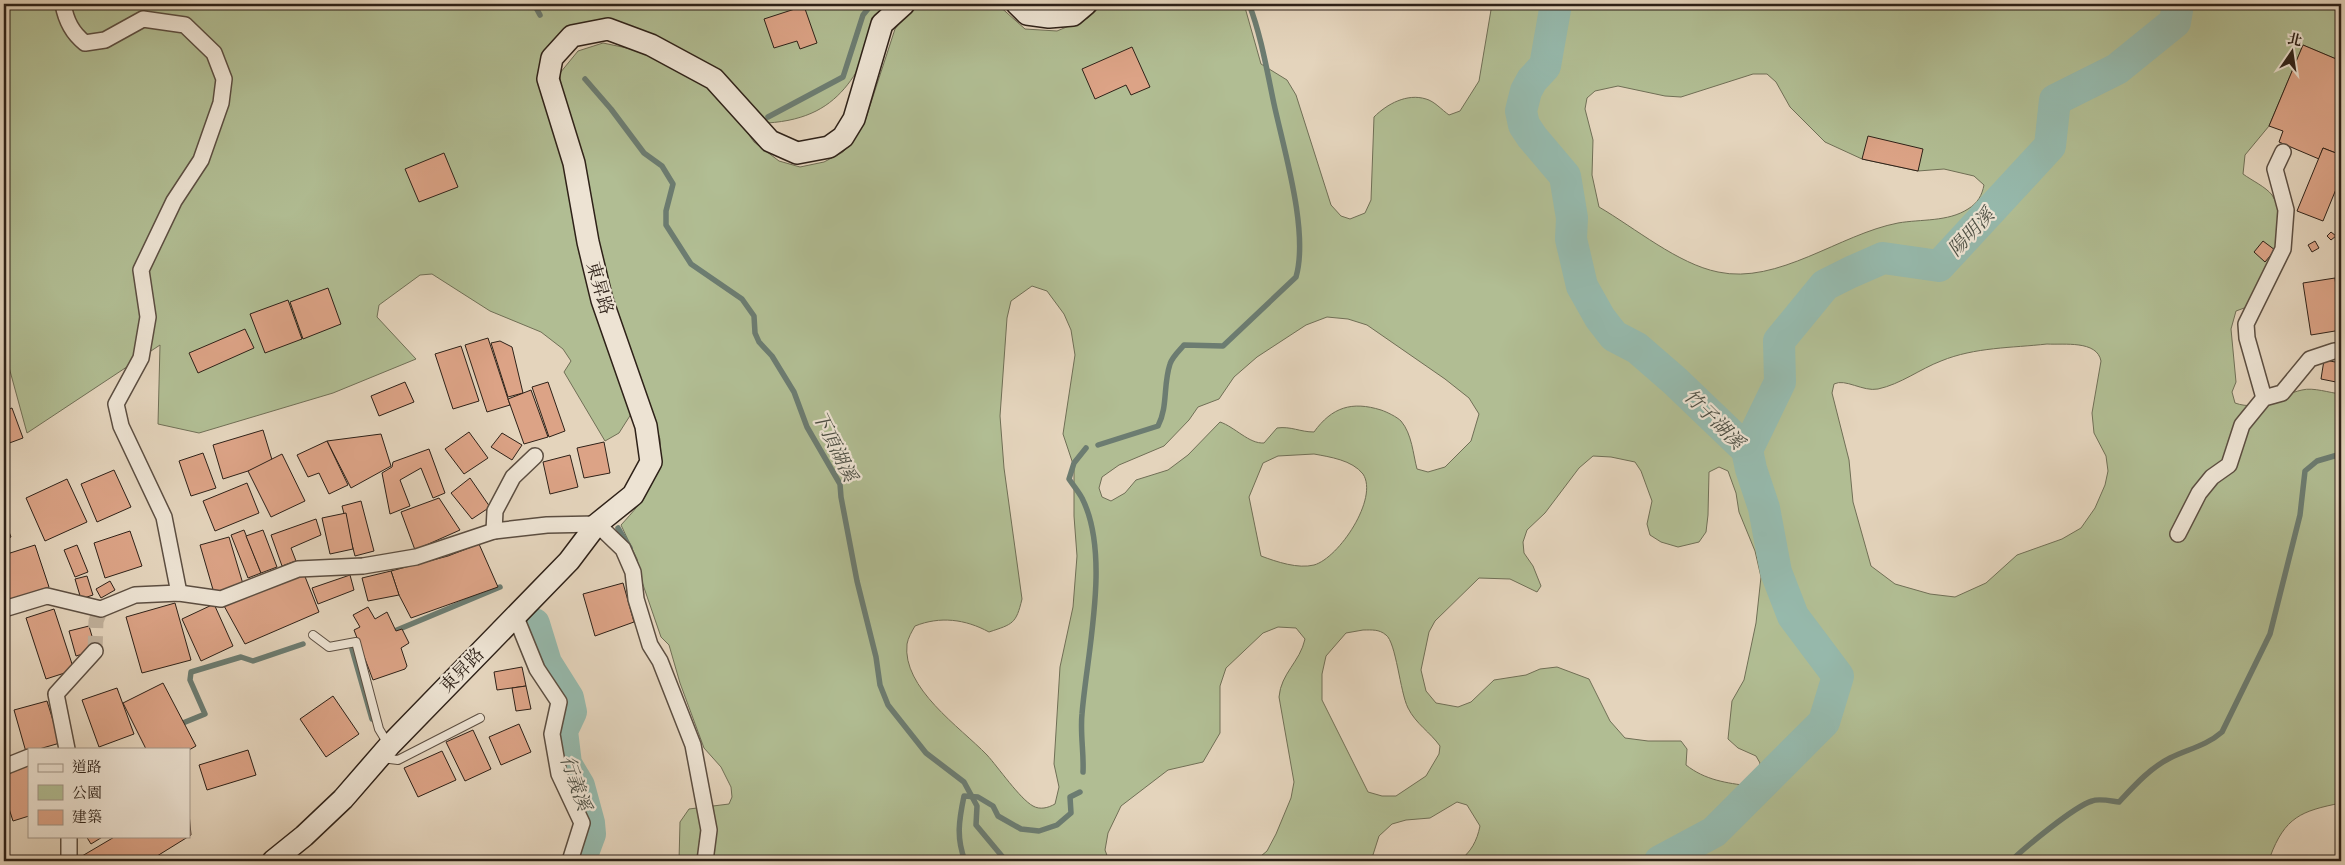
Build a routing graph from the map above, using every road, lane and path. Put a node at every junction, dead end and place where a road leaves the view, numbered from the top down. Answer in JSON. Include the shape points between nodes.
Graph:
{"nodes":[{"id":1,"x":64,"y":4,"type":"edge"},
{"id":2,"x":904,"y":4,"type":"edge"},
{"id":3,"x":1017,"y":4,"type":"edge"},
{"id":4,"x":1086,"y":4,"type":"edge"},
{"id":5,"x":2283,"y":152,"type":"dead end"},
{"id":6,"x":2341,"y":351,"type":"edge"},
{"id":7,"x":2264,"y":398,"type":"junction"},
{"id":8,"x":534,"y":456,"type":"dead end"},
{"id":9,"x":597,"y":524,"type":"junction"},
{"id":10,"x":494,"y":531,"type":"junction"},
{"id":11,"x":2178,"y":534,"type":"dead end"},
{"id":12,"x":179,"y":593,"type":"junction"},
{"id":13,"x":4,"y":609,"type":"edge"},
{"id":14,"x":515,"y":615,"type":"junction"},
{"id":15,"x":313,"y":635,"type":"dead end"},
{"id":16,"x":95,"y":651,"type":"tunnel mouth"},
{"id":17,"x":480,"y":718,"type":"dead end"},
{"id":18,"x":67,"y":748,"type":"edge"},
{"id":19,"x":384,"y":752,"type":"junction"},
{"id":20,"x":28,"y":757,"type":"edge"},
{"id":21,"x":4,"y":767,"type":"edge"},
{"id":22,"x":69,"y":838,"type":"edge"},
{"id":23,"x":69,"y":861,"type":"edge"},
{"id":24,"x":273,"y":861,"type":"edge"},
{"id":25,"x":570,"y":861,"type":"edge"},
{"id":26,"x":705,"y":861,"type":"edge"}],
"edges":[{"from":1,"to":12,"type":"street","via":[[65,15],[74,34],[85,43],[105,40],[143,19],[185,24],[214,53],[224,79],[221,103],[201,160],[174,201],[141,270],[148,317],[141,358],[116,404],[122,426],[164,517]]},
{"from":2,"to":9,"type":"street","name":"東昇路","via":[[882,24],[854,119],[843,136],[829,147],[797,153],[770,141],[714,79],[651,45],[608,29],[572,36],[552,58],[548,79],[574,163],[602,300],[646,426],[651,462],[633,495]]},
{"from":3,"to":4,"type":"street","via":[[1027,14],[1049,17],[1073,15]]},
{"from":5,"to":7,"type":"street","via":[[2275,169],[2286,210],[2283,249],[2246,324]]},
{"from":6,"to":7,"type":"street","via":[[2310,359],[2282,393]]},
{"from":7,"to":11,"type":"street","via":[[2242,425],[2229,465],[2212,477],[2199,493]]},
{"from":8,"to":10,"type":"street","via":[[513,477],[494,511]]},
{"from":9,"to":10,"type":"street"},
{"from":9,"to":14,"type":"street","name":"東昇路","via":[[568,561]]},
{"from":9,"to":26,"type":"street","via":[[623,549],[634,572],[636,599],[650,645],[660,660],[693,745],[709,830]]},
{"from":10,"to":12,"type":"street","via":[[416,557],[363,566],[298,569],[221,599]]},
{"from":12,"to":13,"type":"street","via":[[135,595],[101,609],[47,596]]},
{"from":14,"to":19,"type":"street","name":"東昇路"},
{"from":14,"to":25,"type":"street","via":[[537,669],[559,702],[552,734],[559,774],[582,823]]},
{"from":15,"to":19,"type":"lane","via":[[329,647],[356,642]]},
{"from":16,"to":18,"type":"street","via":[[56,694]]},
{"from":17,"to":19,"type":"lane","via":[[398,760]]},
{"from":19,"to":24,"type":"street","name":"東昇路","via":[[336,805]]},
{"from":20,"to":21,"type":"street"},
{"from":22,"to":23,"type":"street"}]}
